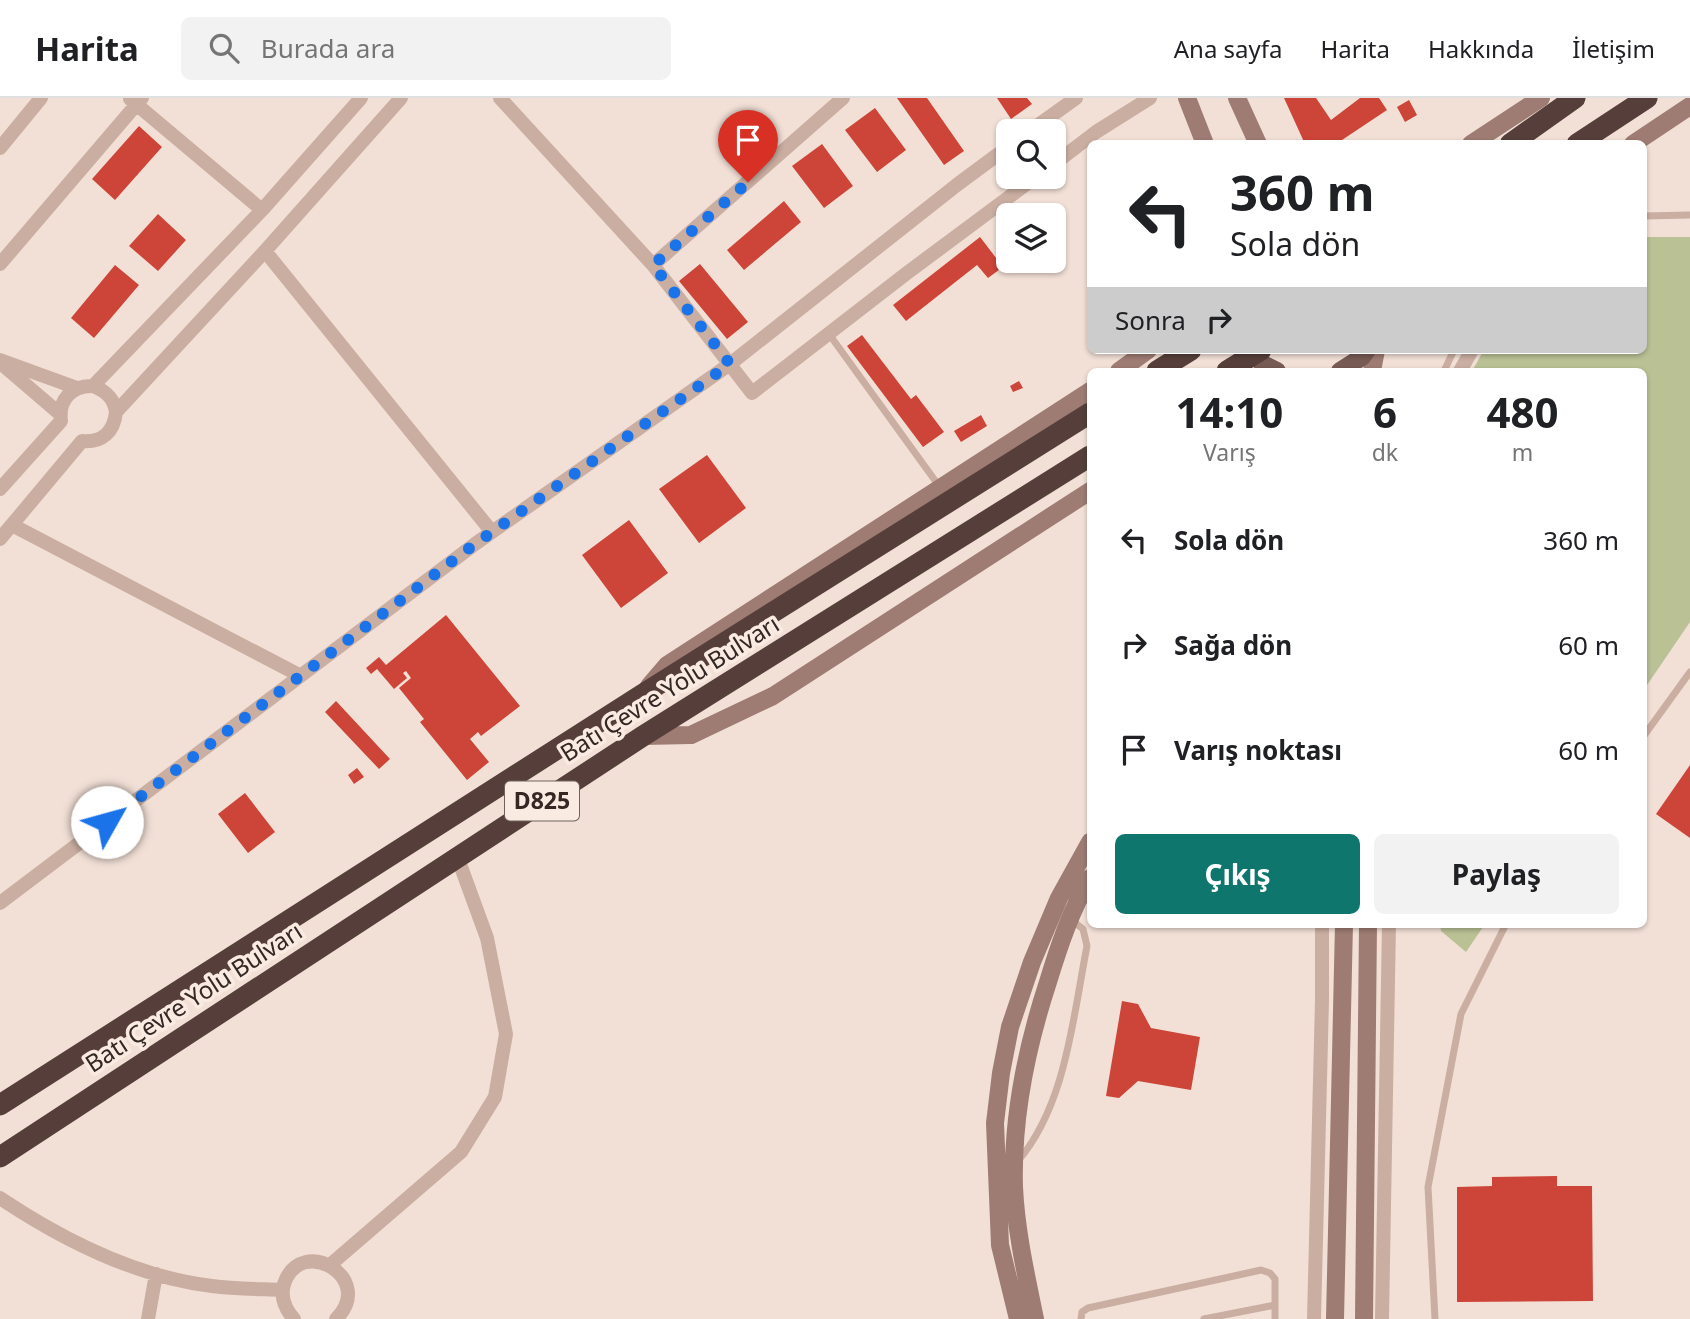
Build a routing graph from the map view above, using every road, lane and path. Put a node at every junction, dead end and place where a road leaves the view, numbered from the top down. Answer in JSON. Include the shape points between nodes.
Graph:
{"nodes":[{"id":1,"x":41,"y":98,"type":"edge"},
{"id":2,"x":360,"y":98,"type":"edge"},
{"id":3,"x":401,"y":98,"type":"edge"},
{"id":4,"x":500,"y":98,"type":"edge"},
{"id":5,"x":843,"y":98,"type":"edge"},
{"id":6,"x":1076,"y":98,"type":"edge"},
{"id":7,"x":1150,"y":98,"type":"edge"},
{"id":8,"x":1187,"y":98,"type":"edge"},
{"id":9,"x":1237,"y":98,"type":"edge"},
{"id":10,"x":1541,"y":98,"type":"edge"},
{"id":11,"x":1576,"y":98,"type":"edge"},
{"id":12,"x":1647,"y":98,"type":"edge"},
{"id":13,"x":136,"y":100,"type":"edge"},
{"id":14,"x":1690,"y":106,"type":"edge"},
{"id":15,"x":1047,"y":119,"type":"edge"},
{"id":16,"x":1203,"y":140,"type":"edge"},
{"id":17,"x":1256,"y":140,"type":"edge"},
{"id":18,"x":1477,"y":140,"type":"edge"},
{"id":19,"x":1516,"y":140,"type":"edge"},
{"id":20,"x":1583,"y":140,"type":"edge"},
{"id":21,"x":1639,"y":140,"type":"edge"},
{"id":22,"x":0,"y":148,"type":"edge"},
{"id":23,"x":1066,"y":155,"type":"edge"},
{"id":24,"x":996,"y":156,"type":"edge"},
{"id":25,"x":1020,"y":189,"type":"edge"},
{"id":26,"x":262,"y":210,"type":"junction"},
{"id":27,"x":1690,"y":215,"type":"edge"},
{"id":28,"x":1647,"y":216,"type":"edge"},
{"id":29,"x":265,"y":251,"type":"junction"},
{"id":30,"x":0,"y":264,"type":"edge"},
{"id":31,"x":653,"y":265,"type":"junction"},
{"id":32,"x":829,"y":334,"type":"junction"},
{"id":33,"x":1142,"y":354,"type":"edge"},
{"id":34,"x":1185,"y":354,"type":"edge"},
{"id":35,"x":1253,"y":354,"type":"edge"},
{"id":36,"x":1255,"y":354,"type":"edge"},
{"id":37,"x":1364,"y":354,"type":"edge"},
{"id":38,"x":0,"y":362,"type":"edge"},
{"id":39,"x":730,"y":364,"type":"junction"},
{"id":40,"x":1123,"y":368,"type":"edge"},
{"id":41,"x":1162,"y":368,"type":"edge"},
{"id":42,"x":1232,"y":368,"type":"edge"},
{"id":43,"x":1271,"y":368,"type":"edge"},
{"id":44,"x":1345,"y":368,"type":"edge"},
{"id":45,"x":93,"y":386,"type":"junction"},
{"id":46,"x":77,"y":388,"type":"junction"},
{"id":47,"x":1087,"y":393,"type":"edge"},
{"id":48,"x":116,"y":412,"type":"junction"},
{"id":49,"x":1087,"y":415,"type":"edge"},
{"id":50,"x":60,"y":417,"type":"junction"},
{"id":51,"x":82,"y":442,"type":"junction"},
{"id":52,"x":1087,"y":458,"type":"edge"},
{"id":53,"x":940,"y":487,"type":"junction"},
{"id":54,"x":0,"y":489,"type":"edge"},
{"id":55,"x":1087,"y":493,"type":"edge"},
{"id":56,"x":12,"y":525,"type":"junction"},
{"id":57,"x":492,"y":532,"type":"junction"},
{"id":58,"x":0,"y":539,"type":"edge"},
{"id":59,"x":1690,"y":672,"type":"edge"},
{"id":60,"x":299,"y":675,"type":"junction"},
{"id":61,"x":643,"y":694,"type":"junction"},
{"id":62,"x":1647,"y":731,"type":"edge"},
{"id":63,"x":643,"y":736,"type":"junction"},
{"id":64,"x":1087,"y":850,"type":"edge"},
{"id":65,"x":457,"y":856,"type":"junction"},
{"id":66,"x":1087,"y":883,"type":"edge"},
{"id":67,"x":0,"y":903,"type":"edge"},
{"id":68,"x":1062,"y":914,"type":"junction"},
{"id":69,"x":1322,"y":928,"type":"edge"},
{"id":70,"x":1343,"y":928,"type":"edge"},
{"id":71,"x":1368,"y":928,"type":"edge"},
{"id":72,"x":1389,"y":928,"type":"edge"},
{"id":73,"x":1504,"y":928,"type":"edge"},
{"id":74,"x":0,"y":1105,"type":"edge"},
{"id":75,"x":0,"y":1157,"type":"edge"},
{"id":76,"x":1015,"y":1164,"type":"junction"},
{"id":77,"x":0,"y":1198,"type":"edge"},
{"id":78,"x":330,"y":1265,"type":"junction"},
{"id":79,"x":156,"y":1274,"type":"junction"},
{"id":80,"x":282,"y":1290,"type":"junction"},
{"id":81,"x":1275,"y":1304,"type":"junction"},
{"id":82,"x":342,"y":1317,"type":"edge"},
{"id":83,"x":148,"y":1319,"type":"edge"},
{"id":84,"x":293,"y":1319,"type":"edge"},
{"id":85,"x":1018,"y":1319,"type":"edge"},
{"id":86,"x":1035,"y":1319,"type":"edge"},
{"id":87,"x":1081,"y":1319,"type":"edge"},
{"id":88,"x":1204,"y":1319,"type":"edge"},
{"id":89,"x":1275,"y":1319,"type":"edge"},
{"id":90,"x":1314,"y":1319,"type":"edge"},
{"id":91,"x":1335,"y":1319,"type":"edge"},
{"id":92,"x":1364,"y":1319,"type":"edge"},
{"id":93,"x":1382,"y":1319,"type":"edge"},
{"id":94,"x":1435,"y":1319,"type":"edge"}],
"edges":[{"from":1,"to":22,"type":"street"},
{"from":2,"to":26,"type":"street"},
{"from":3,"to":29,"type":"street"},
{"from":4,"to":31,"type":"street"},
{"from":5,"to":31,"type":"street"},
{"from":6,"to":15,"type":"street"},
{"from":7,"to":23,"type":"street"},
{"from":8,"to":16,"type":"street"},
{"from":9,"to":17,"type":"street"},
{"from":10,"to":18,"type":"street"},
{"from":11,"to":19,"type":"highway"},
{"from":12,"to":20,"type":"highway"},
{"from":13,"to":26,"type":"street"},
{"from":13,"to":30,"type":"street"},
{"from":14,"to":21,"type":"street"},
{"from":24,"to":39,"type":"street"},
{"from":25,"to":32,"type":"street"},
{"from":26,"to":45,"type":"street"},
{"from":27,"to":28,"type":"lane"},
{"from":29,"to":48,"type":"street"},
{"from":29,"to":57,"type":"street"},
{"from":31,"to":39,"type":"street"},
{"from":32,"to":39,"type":"street","via":[[752,393]]},
{"from":32,"to":53,"type":"lane"},
{"from":33,"to":40,"type":"street"},
{"from":34,"to":41,"type":"highway"},
{"from":35,"to":43,"type":"main road"},
{"from":36,"to":42,"type":"highway","bridge":true},
{"from":37,"to":44,"type":"main road"},
{"from":38,"to":46,"type":"street"},
{"from":38,"to":50,"type":"street"},
{"from":39,"to":57,"type":"street"},
{"from":45,"to":46,"type":"street"},
{"from":45,"to":48,"type":"street","via":[[107,393]]},
{"from":46,"to":50,"type":"street","via":[[64,399]]},
{"from":47,"to":53,"type":"street"},
{"from":48,"to":51,"type":"street","via":[[108,433]]},
{"from":49,"to":61,"type":"highway","name":"Batı Çevre Yolu Bulvarı","number":"D825"},
{"from":50,"to":51,"type":"street","via":[[68,434]]},
{"from":50,"to":54,"type":"street"},
{"from":51,"to":56,"type":"street"},
{"from":52,"to":63,"type":"highway","name":"Batı Çevre Yolu Bulvarı","number":"D825"},
{"from":53,"to":61,"type":"street","via":[[667,665]]},
{"from":55,"to":63,"type":"street","via":[[774,696],[691,735]]},
{"from":56,"to":58,"type":"street"},
{"from":56,"to":60,"type":"street"},
{"from":57,"to":60,"type":"street"},
{"from":59,"to":62,"type":"lane"},
{"from":60,"to":67,"type":"street"},
{"from":61,"to":74,"type":"highway","name":"Batı Çevre Yolu Bulvarı","number":"D825"},
{"from":63,"to":65,"type":"highway","name":"Batı Çevre Yolu Bulvarı","number":"D825"},
{"from":64,"to":68,"type":"street"},
{"from":65,"to":75,"type":"highway","name":"Batı Çevre Yolu Bulvarı","number":"D825"},
{"from":65,"to":78,"type":"street","via":[[487,938],[506,1034],[495,1097],[461,1152]]},
{"from":66,"to":68,"type":"street"},
{"from":68,"to":76,"type":"street","via":[[1030,1035],[1016,1122]]},
{"from":68,"to":76,"type":"lane","via":[[1083,929],[1087,946],[1059,1086],[1033,1144]]},
{"from":68,"to":85,"type":"street","via":[[1032,961],[1010,1027],[995,1124],[1000,1245]]},
{"from":69,"to":90,"type":"street"},
{"from":70,"to":91,"type":"street"},
{"from":71,"to":92,"type":"street"},
{"from":72,"to":93,"type":"street"},
{"from":73,"to":94,"type":"lane","via":[[1461,1014],[1427,1187]]},
{"from":76,"to":86,"type":"street","via":[[1021,1249]]},
{"from":77,"to":79,"type":"street","via":[[83,1247]]},
{"from":78,"to":80,"type":"street","via":[[300,1265]]},
{"from":78,"to":82,"type":"street","via":[[345,1281],[348,1292]]},
{"from":79,"to":80,"type":"street","via":[[211,1286]]},
{"from":79,"to":83,"type":"street"},
{"from":80,"to":84,"type":"street","via":[[286,1311]]},
{"from":81,"to":87,"type":"lane","via":[[1275,1279],[1261,1270],[1088,1308]]},
{"from":81,"to":88,"type":"lane"},
{"from":81,"to":89,"type":"lane"}]}
